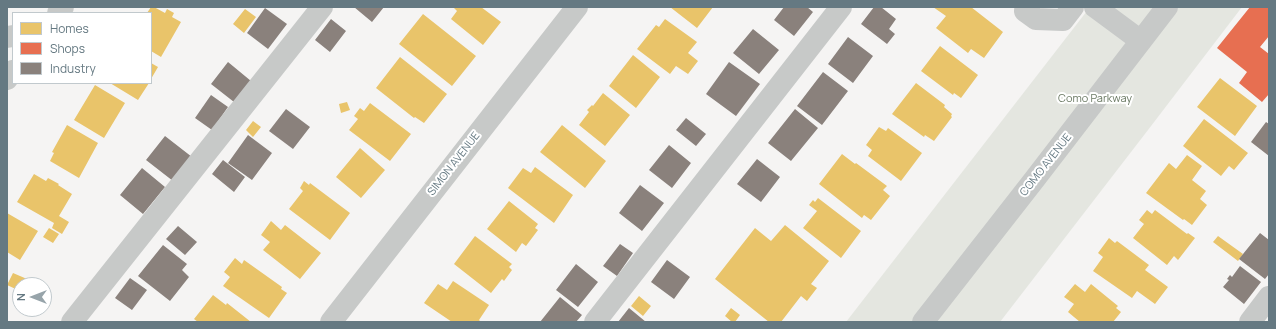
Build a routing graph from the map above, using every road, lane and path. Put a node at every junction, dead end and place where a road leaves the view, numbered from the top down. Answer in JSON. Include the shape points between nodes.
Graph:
{"nodes":[{"id":1,"x":322,"y":7,"type":"edge"},
{"id":2,"x":577,"y":7,"type":"edge"},
{"id":3,"x":841,"y":7,"type":"edge"},
{"id":4,"x":1073,"y":7,"type":"edge"},
{"id":5,"x":1095,"y":7,"type":"edge"},
{"id":6,"x":1167,"y":7,"type":"edge"},
{"id":7,"x":1025,"y":11,"type":"dead end"},
{"id":8,"x":1141,"y":41,"type":"junction"},
{"id":9,"x":1269,"y":297,"type":"edge"},
{"id":10,"x":72,"y":322,"type":"edge"},
{"id":11,"x":331,"y":322,"type":"edge"},
{"id":12,"x":595,"y":322,"type":"edge"},
{"id":13,"x":923,"y":322,"type":"edge"},
{"id":14,"x":1250,"y":322,"type":"edge"}],
"edges":[{"from":1,"to":10,"type":"street"},
{"from":2,"to":11,"type":"street","name":"SIMON AVENUE"},
{"from":3,"to":12,"type":"street"},
{"from":4,"to":7,"type":"street","via":[[1062,20],[1036,19]]},
{"from":5,"to":8,"type":"street"},
{"from":6,"to":8,"type":"street","name":"COMO AVENUE"},
{"from":8,"to":13,"type":"street","name":"COMO AVENUE"},
{"from":9,"to":14,"type":"street"}]}
